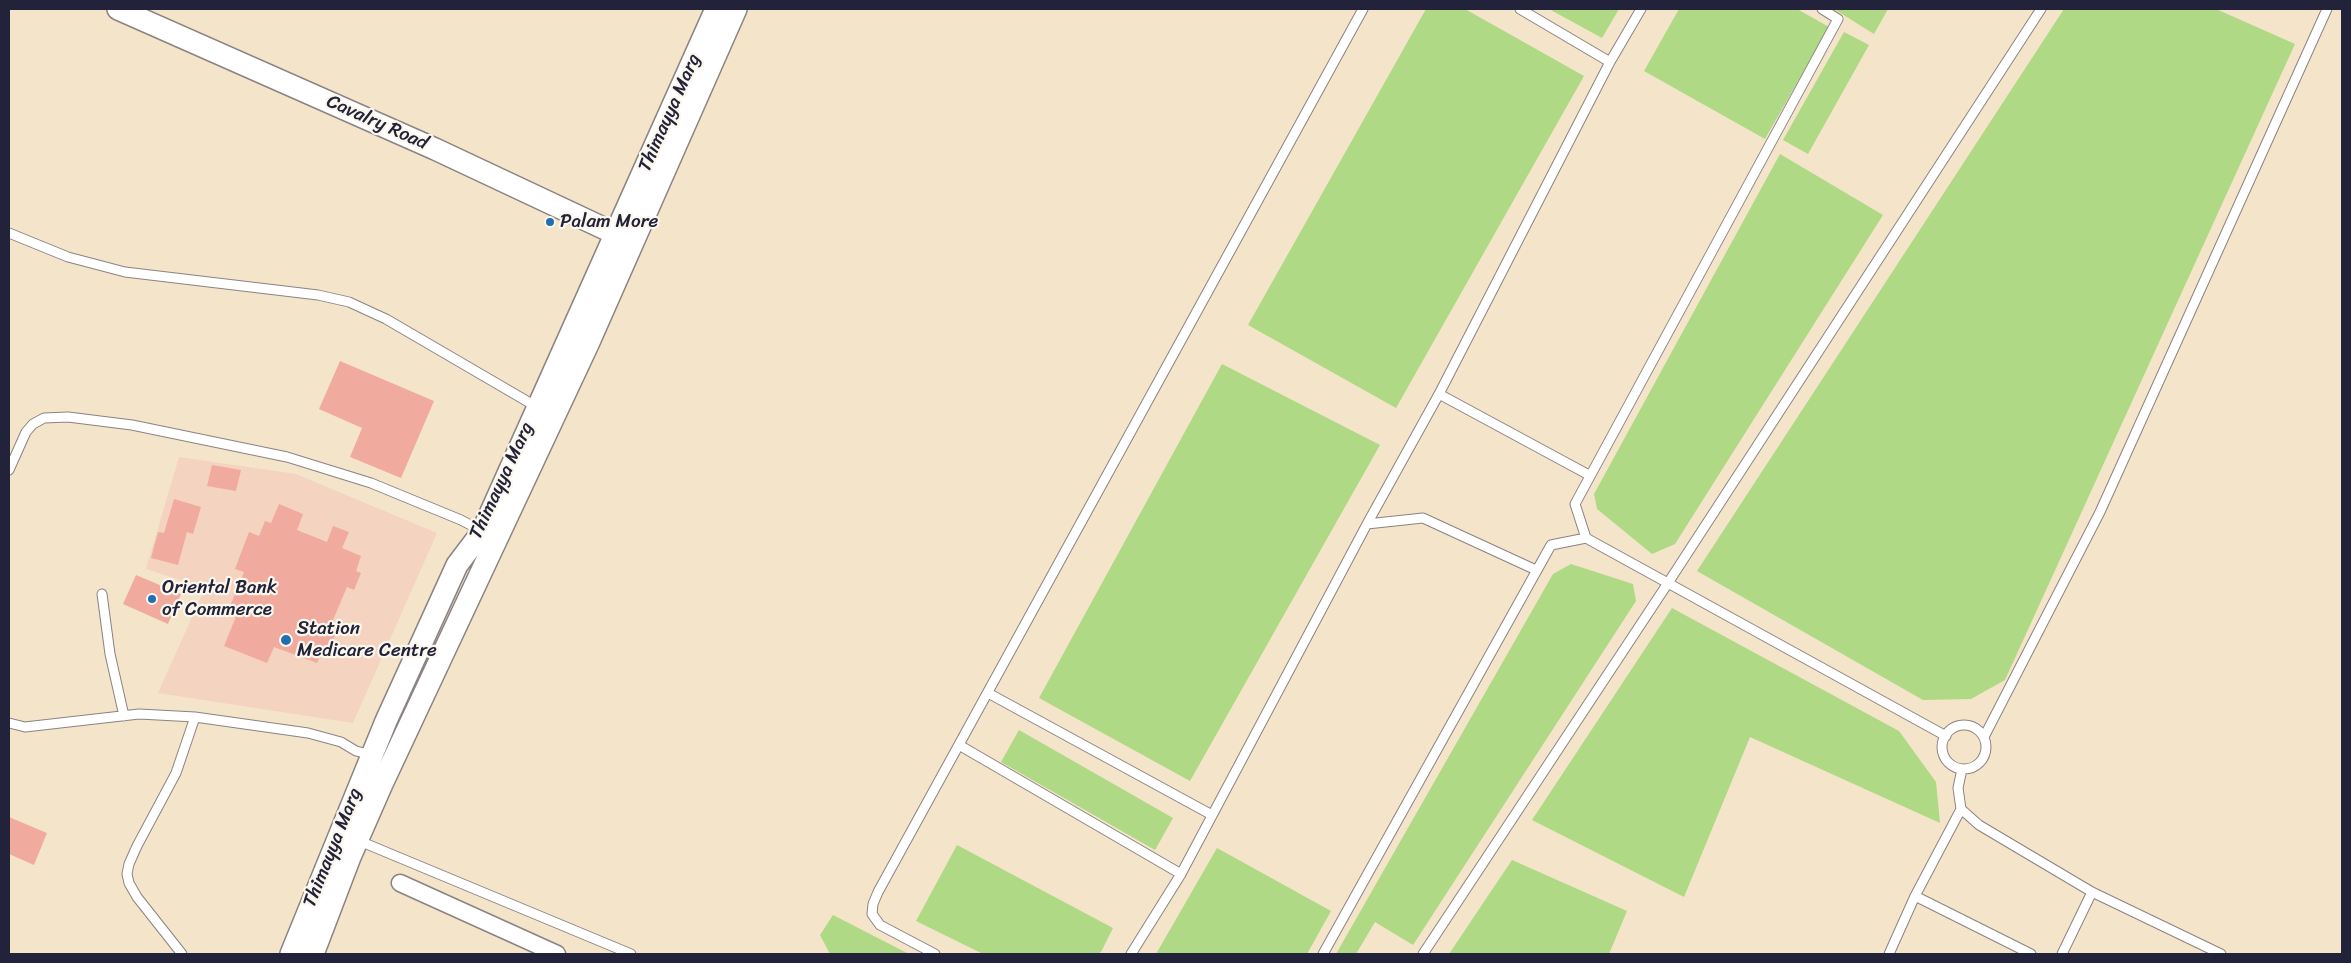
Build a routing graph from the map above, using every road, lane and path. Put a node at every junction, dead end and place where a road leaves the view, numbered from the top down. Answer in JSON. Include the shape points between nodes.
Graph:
{"nodes":[{"id":1,"x":118,"y":9,"type":"edge"},
{"id":2,"x":716,"y":9,"type":"edge"},
{"id":3,"x":736,"y":9,"type":"edge"},
{"id":4,"x":1363,"y":9,"type":"edge"},
{"id":5,"x":1520,"y":9,"type":"edge"},
{"id":6,"x":1641,"y":9,"type":"edge"},
{"id":7,"x":1822,"y":9,"type":"edge"},
{"id":8,"x":2040,"y":9,"type":"edge"},
{"id":9,"x":2327,"y":9,"type":"edge"},
{"id":10,"x":1610,"y":62,"type":"junction"},
{"id":11,"x":9,"y":233,"type":"edge"},
{"id":12,"x":625,"y":237,"type":"junction"},
{"id":13,"x":569,"y":334,"type":"junction"},
{"id":14,"x":589,"y":342,"type":"junction"},
{"id":15,"x":1439,"y":394,"type":"junction"},
{"id":16,"x":537,"y":407,"type":"junction"},
{"id":17,"x":9,"y":470,"type":"edge"},
{"id":18,"x":1589,"y":475,"type":"junction"},
{"id":19,"x":1367,"y":524,"type":"junction"},
{"id":20,"x":482,"y":532,"type":"junction"},
{"id":21,"x":1586,"y":538,"type":"junction"},
{"id":22,"x":1536,"y":570,"type":"junction"},
{"id":23,"x":1668,"y":583,"type":"junction"},
{"id":24,"x":102,"y":594,"type":"dead end"},
{"id":25,"x":988,"y":693,"type":"junction"},
{"id":26,"x":124,"y":716,"type":"junction"},
{"id":27,"x":196,"y":716,"type":"junction"},
{"id":28,"x":9,"y":723,"type":"edge"},
{"id":29,"x":1946,"y":736,"type":"junction"},
{"id":30,"x":1984,"y":737,"type":"junction"},
{"id":31,"x":959,"y":745,"type":"junction"},
{"id":32,"x":372,"y":755,"type":"junction"},
{"id":33,"x":1962,"y":769,"type":"junction"},
{"id":34,"x":1961,"y":809,"type":"junction"},
{"id":35,"x":1212,"y":815,"type":"junction"},
{"id":36,"x":357,"y":840,"type":"junction"},
{"id":37,"x":1180,"y":874,"type":"junction"},
{"id":38,"x":400,"y":883,"type":"dead end"},
{"id":39,"x":2092,"y":892,"type":"junction"},
{"id":40,"x":1915,"y":896,"type":"junction"},
{"id":41,"x":182,"y":954,"type":"edge"},
{"id":42,"x":291,"y":954,"type":"edge"},
{"id":43,"x":313,"y":954,"type":"edge"},
{"id":44,"x":557,"y":954,"type":"edge"},
{"id":45,"x":631,"y":954,"type":"edge"},
{"id":46,"x":935,"y":954,"type":"edge"},
{"id":47,"x":1131,"y":954,"type":"edge"},
{"id":48,"x":1322,"y":954,"type":"edge"},
{"id":49,"x":1423,"y":954,"type":"edge"},
{"id":50,"x":1889,"y":954,"type":"edge"},
{"id":51,"x":2031,"y":954,"type":"edge"},
{"id":52,"x":2062,"y":954,"type":"edge"},
{"id":53,"x":2221,"y":954,"type":"edge"}],
"edges":[{"from":1,"to":12,"type":"street","name":"Cavalry Road"},
{"from":2,"to":12,"type":"street","name":"Thimayya Marg"},
{"from":3,"to":12,"type":"street","name":"Thimayya Marg"},
{"from":4,"to":25,"type":"lane"},
{"from":5,"to":10,"type":"lane"},
{"from":6,"to":10,"type":"lane"},
{"from":7,"to":18,"type":"lane","via":[[1838,19]]},
{"from":8,"to":23,"type":"lane"},
{"from":9,"to":30,"type":"lane","via":[[2100,512]]},
{"from":10,"to":15,"type":"lane"},
{"from":11,"to":16,"type":"lane","via":[[68,257],[117,270],[318,295],[350,302],[386,319]]},
{"from":12,"to":13,"type":"street","name":"Thimayya Marg"},
{"from":12,"to":14,"type":"street","name":"Thimayya Marg"},
{"from":13,"to":14,"type":"street"},
{"from":13,"to":16,"type":"street","name":"Thimayya Marg"},
{"from":14,"to":36,"type":"street","name":"Thimayya Marg"},
{"from":15,"to":18,"type":"lane"},
{"from":15,"to":19,"type":"lane"},
{"from":16,"to":20,"type":"street","name":"Thimayya Marg"},
{"from":17,"to":20,"type":"lane","via":[[26,432],[33,424],[44,418],[68,417],[132,426],[287,457],[371,483]]},
{"from":18,"to":21,"type":"lane","via":[[1575,504]]},
{"from":19,"to":22,"type":"lane","via":[[1423,518]]},
{"from":19,"to":35,"type":"lane"},
{"from":20,"to":32,"type":"street","name":"Thimayya Marg","via":[[457,565]]},
{"from":21,"to":22,"type":"lane","via":[[1551,545]]},
{"from":21,"to":23,"type":"lane"},
{"from":22,"to":48,"type":"lane"},
{"from":23,"to":29,"type":"lane"},
{"from":23,"to":49,"type":"lane"},
{"from":24,"to":26,"type":"lane","via":[[110,654]]},
{"from":25,"to":31,"type":"lane"},
{"from":25,"to":35,"type":"lane"},
{"from":26,"to":27,"type":"lane"},
{"from":26,"to":28,"type":"lane","via":[[25,727]]},
{"from":27,"to":32,"type":"lane","via":[[308,734],[341,742]]},
{"from":27,"to":41,"type":"lane","via":[[176,772],[137,846],[127,874],[137,897]]},
{"from":29,"to":30,"type":"lane","via":[[1957,727],[1967,726]]},
{"from":29,"to":33,"type":"lane","via":[[1945,758]]},
{"from":30,"to":33,"type":"lane","via":[[1986,747],[1981,762],[1972,768]]},
{"from":31,"to":37,"type":"lane"},
{"from":31,"to":46,"type":"lane","via":[[873,904],[872,914],[880,925]]},
{"from":32,"to":42,"type":"street","name":"Thimayya Marg"},
{"from":33,"to":34,"type":"lane","via":[[1958,788]]},
{"from":34,"to":39,"type":"lane","via":[[1979,825]]},
{"from":34,"to":40,"type":"lane"},
{"from":35,"to":37,"type":"lane"},
{"from":36,"to":43,"type":"street","name":"Thimayya Marg"},
{"from":36,"to":45,"type":"lane"},
{"from":37,"to":47,"type":"lane"},
{"from":38,"to":44,"type":"street"},
{"from":39,"to":52,"type":"lane"},
{"from":39,"to":53,"type":"lane"},
{"from":40,"to":50,"type":"lane"},
{"from":40,"to":51,"type":"lane"}]}
